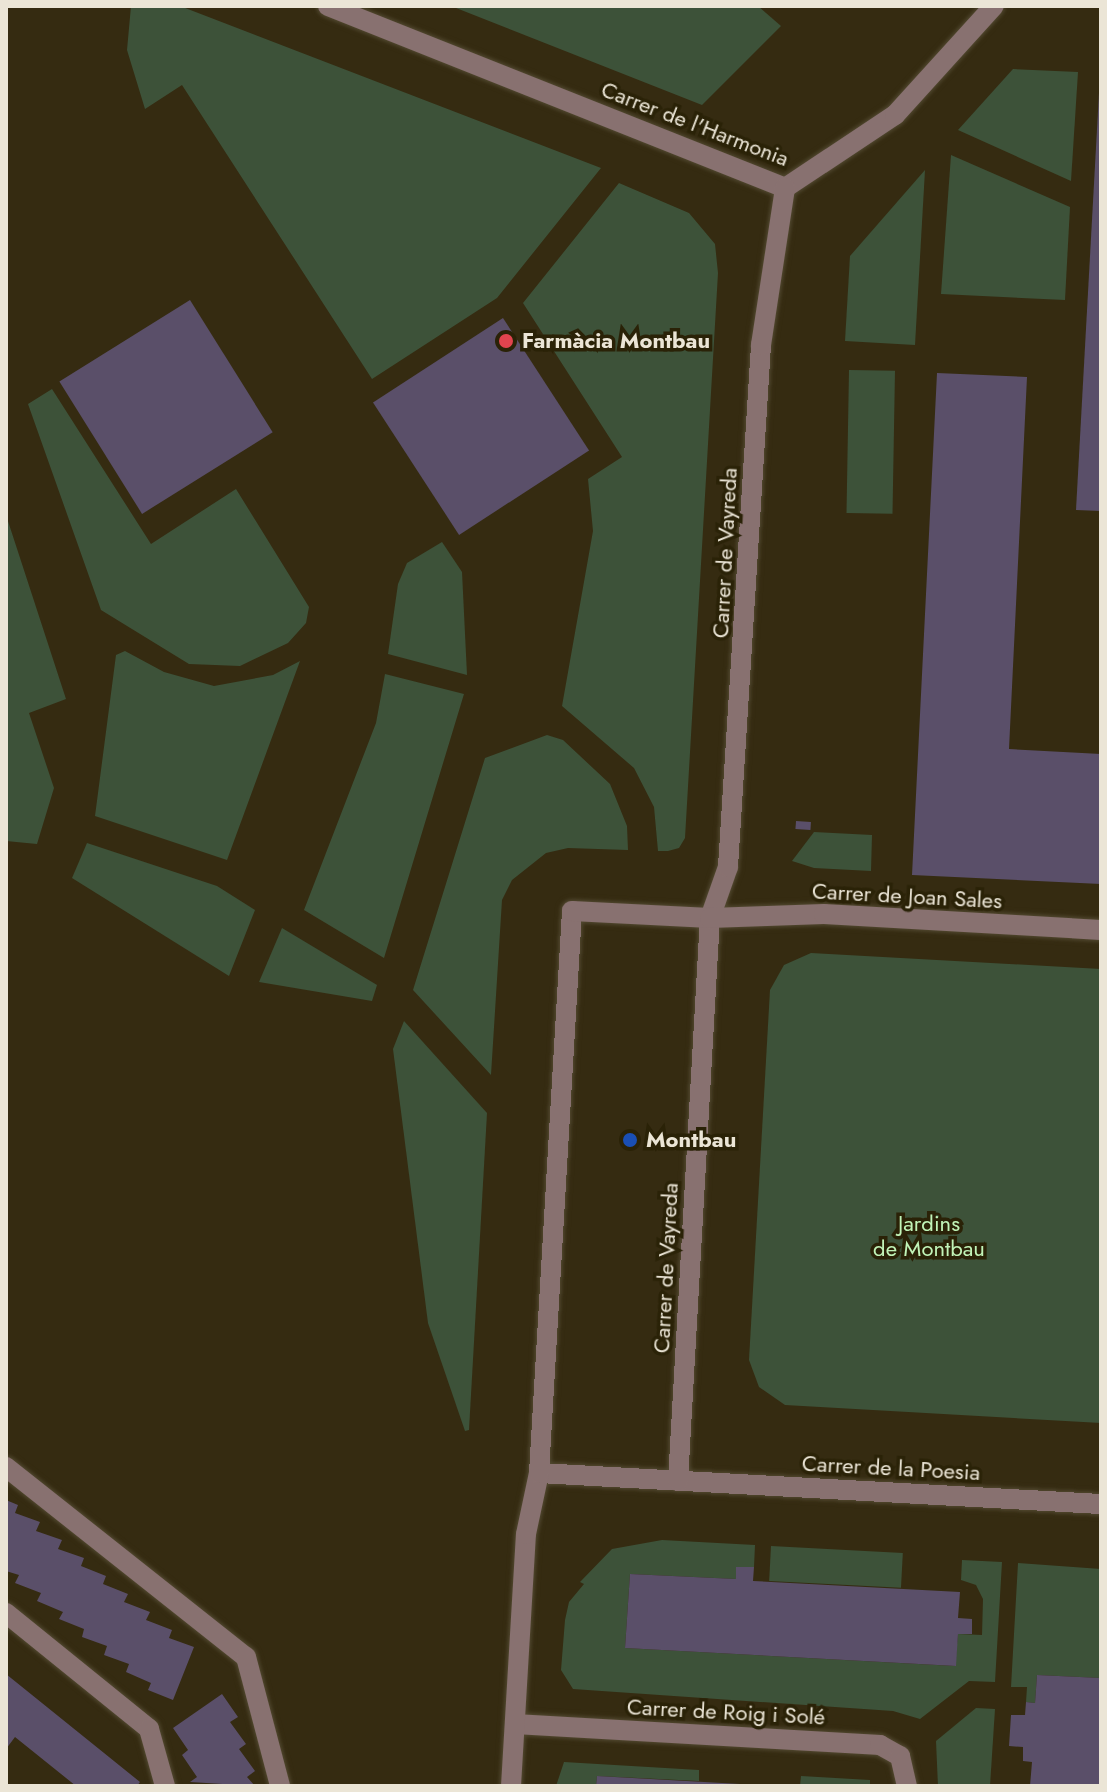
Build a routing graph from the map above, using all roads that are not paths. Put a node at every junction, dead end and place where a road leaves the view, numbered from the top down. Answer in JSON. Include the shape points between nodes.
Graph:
{"nodes":[{"id":1,"x":328,"y":6,"type":"edge"},
{"id":2,"x":994,"y":6,"type":"edge"},
{"id":3,"x":785,"y":188,"type":"junction"},
{"id":4,"x":710,"y":918,"type":"junction"},
{"id":5,"x":1101,"y":930,"type":"edge"},
{"id":6,"x":6,"y":1467,"type":"edge"},
{"id":7,"x":539,"y":1473,"type":"junction"},
{"id":8,"x":678,"y":1481,"type":"junction"},
{"id":9,"x":1101,"y":1504,"type":"edge"},
{"id":10,"x":6,"y":1613,"type":"edge"},
{"id":11,"x":515,"y":1724,"type":"junction"},
{"id":12,"x":165,"y":1786,"type":"edge"},
{"id":13,"x":280,"y":1786,"type":"edge"},
{"id":14,"x":511,"y":1786,"type":"edge"},
{"id":15,"x":907,"y":1786,"type":"edge"}],
"edges":[{"from":1,"to":3,"type":"street","name":"Carrer de l'Harmonia"},
{"from":2,"to":3,"type":"street","name":"Carrer de l'Harmonia","via":[[895,115]]},
{"from":3,"to":4,"type":"street","name":"Carrer de Vayreda","via":[[761,345],[728,867]]},
{"from":4,"to":5,"type":"street","name":"Carrer de Joan Sales","via":[[824,914]]},
{"from":4,"to":7,"type":"street","via":[[572,911]]},
{"from":4,"to":8,"type":"street","name":"Carrer de Vayreda"},
{"from":6,"to":13,"type":"street","via":[[246,1657]]},
{"from":7,"to":8,"type":"street"},
{"from":7,"to":11,"type":"street","via":[[526,1534]]},
{"from":8,"to":9,"type":"street","name":"Carrer de la Poesia"},
{"from":10,"to":12,"type":"street","via":[[149,1729]]},
{"from":11,"to":14,"type":"street"},
{"from":11,"to":15,"type":"street","name":"Carrer de Roig i Solé","via":[[880,1745],[900,1756]]}]}
